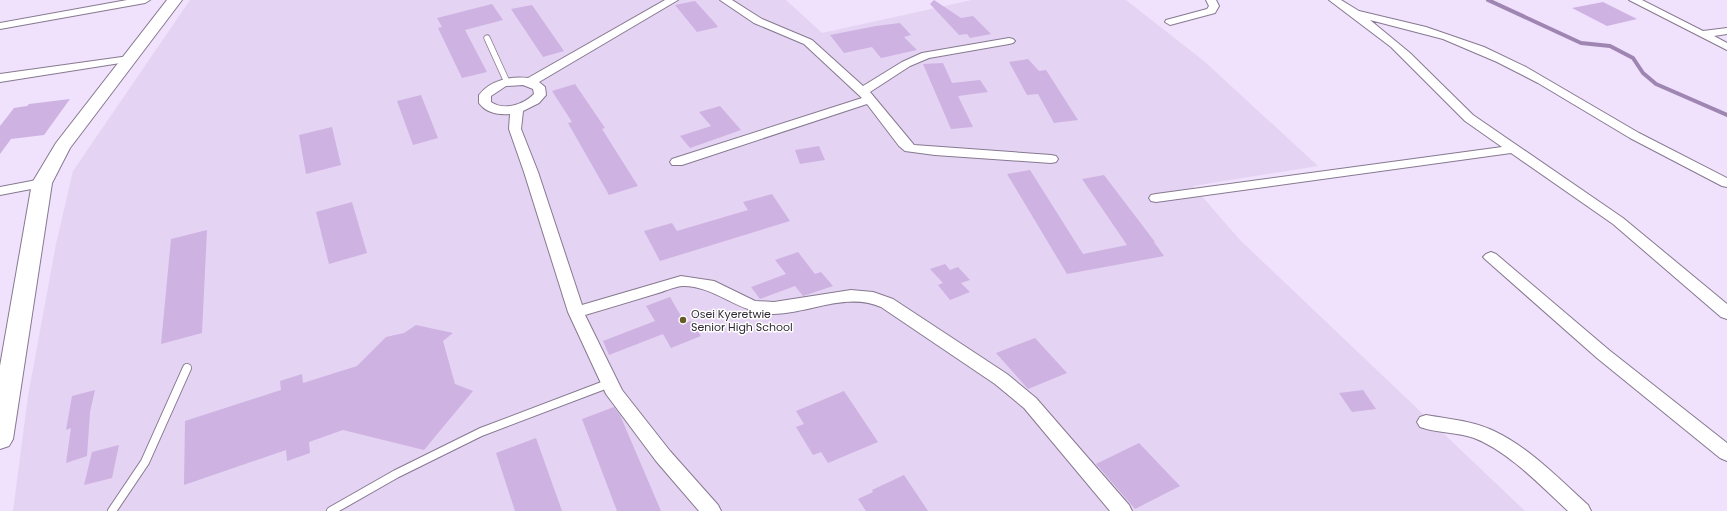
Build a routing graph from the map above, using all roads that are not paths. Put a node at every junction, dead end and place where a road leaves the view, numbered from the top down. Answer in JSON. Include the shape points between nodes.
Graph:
{"nodes":[{"id":1,"x":145,"y":0,"type":"edge"},
{"id":2,"x":175,"y":0,"type":"edge"},
{"id":3,"x":674,"y":0,"type":"edge"},
{"id":4,"x":725,"y":0,"type":"edge"},
{"id":5,"x":1211,"y":0,"type":"edge"},
{"id":6,"x":1334,"y":0,"type":"edge"},
{"id":7,"x":1634,"y":0,"type":"edge"},
{"id":8,"x":1357,"y":13,"type":"junction"},
{"id":9,"x":1170,"y":22,"type":"dead end"},
{"id":10,"x":0,"y":26,"type":"edge"},
{"id":11,"x":1727,"y":31,"type":"edge"},
{"id":12,"x":1703,"y":34,"type":"junction"},
{"id":13,"x":487,"y":38,"type":"dead end"},
{"id":14,"x":1009,"y":42,"type":"dead end"},
{"id":15,"x":1727,"y":47,"type":"edge"},
{"id":16,"x":130,"y":59,"type":"junction"},
{"id":17,"x":0,"y":78,"type":"edge"},
{"id":18,"x":507,"y":82,"type":"junction"},
{"id":19,"x":530,"y":82,"type":"junction"},
{"id":20,"x":866,"y":96,"type":"junction"},
{"id":21,"x":517,"y":108,"type":"junction"},
{"id":22,"x":1515,"y":149,"type":"junction"},
{"id":23,"x":1051,"y":159,"type":"dead end"},
{"id":24,"x":677,"y":162,"type":"dead end"},
{"id":25,"x":42,"y":183,"type":"junction"},
{"id":26,"x":1727,"y":183,"type":"edge"},
{"id":27,"x":0,"y":191,"type":"edge"},
{"id":28,"x":1156,"y":198,"type":"dead end"},
{"id":29,"x":1491,"y":257,"type":"dead end"},
{"id":30,"x":576,"y":312,"type":"junction"},
{"id":31,"x":1727,"y":314,"type":"edge"},
{"id":32,"x":187,"y":368,"type":"dead end"},
{"id":33,"x":610,"y":383,"type":"junction"},
{"id":34,"x":1426,"y":422,"type":"dead end"},
{"id":35,"x":0,"y":439,"type":"edge"},
{"id":36,"x":1727,"y":453,"type":"edge"},
{"id":37,"x":112,"y":511,"type":"edge"},
{"id":38,"x":331,"y":511,"type":"edge"},
{"id":39,"x":710,"y":511,"type":"edge"},
{"id":40,"x":1122,"y":511,"type":"edge"},
{"id":41,"x":1581,"y":511,"type":"edge"}],
"edges":[{"from":1,"to":10,"type":"street"},
{"from":2,"to":16,"type":"street"},
{"from":3,"to":19,"type":"street"},
{"from":4,"to":20,"type":"street","via":[[758,22],[808,42]]},
{"from":5,"to":9,"type":"street","via":[[1214,6],[1211,11]]},
{"from":6,"to":8,"type":"street"},
{"from":7,"to":12,"type":"street"},
{"from":8,"to":22,"type":"street","via":[[1427,76],[1450,102]]},
{"from":8,"to":26,"type":"street","via":[[1420,28],[1492,55]]},
{"from":11,"to":12,"type":"street"},
{"from":12,"to":15,"type":"street"},
{"from":13,"to":18,"type":"lane"},
{"from":14,"to":20,"type":"street","via":[[926,55],[906,64]]},
{"from":16,"to":17,"type":"street"},
{"from":16,"to":25,"type":"street","via":[[62,147]]},
{"from":18,"to":19,"type":"street"},
{"from":18,"to":21,"type":"street","via":[[488,91],[483,99],[484,103],[500,110]]},
{"from":19,"to":21,"type":"street","via":[[539,87],[540,95],[531,103]]},
{"from":20,"to":23,"type":"street","via":[[910,148]]},
{"from":20,"to":24,"type":"street"},
{"from":21,"to":30,"type":"street","via":[[515,129]]},
{"from":22,"to":28,"type":"street"},
{"from":22,"to":31,"type":"street","via":[[1618,221]]},
{"from":25,"to":27,"type":"street"},
{"from":25,"to":35,"type":"street"},
{"from":29,"to":36,"type":"street","via":[[1603,354]]},
{"from":30,"to":33,"type":"street"},
{"from":30,"to":40,"type":"street","via":[[681,281],[709,285],[752,306],[760,307],[812,304],[851,295],[873,297],[887,303],[1001,379],[1030,403]]},
{"from":32,"to":37,"type":"lane","via":[[145,462]]},
{"from":33,"to":38,"type":"lane","via":[[481,432],[396,474]]},
{"from":33,"to":39,"type":"street","via":[[615,394],[662,456]]},
{"from":34,"to":41,"type":"street","via":[[1467,430],[1495,440]]}]}
